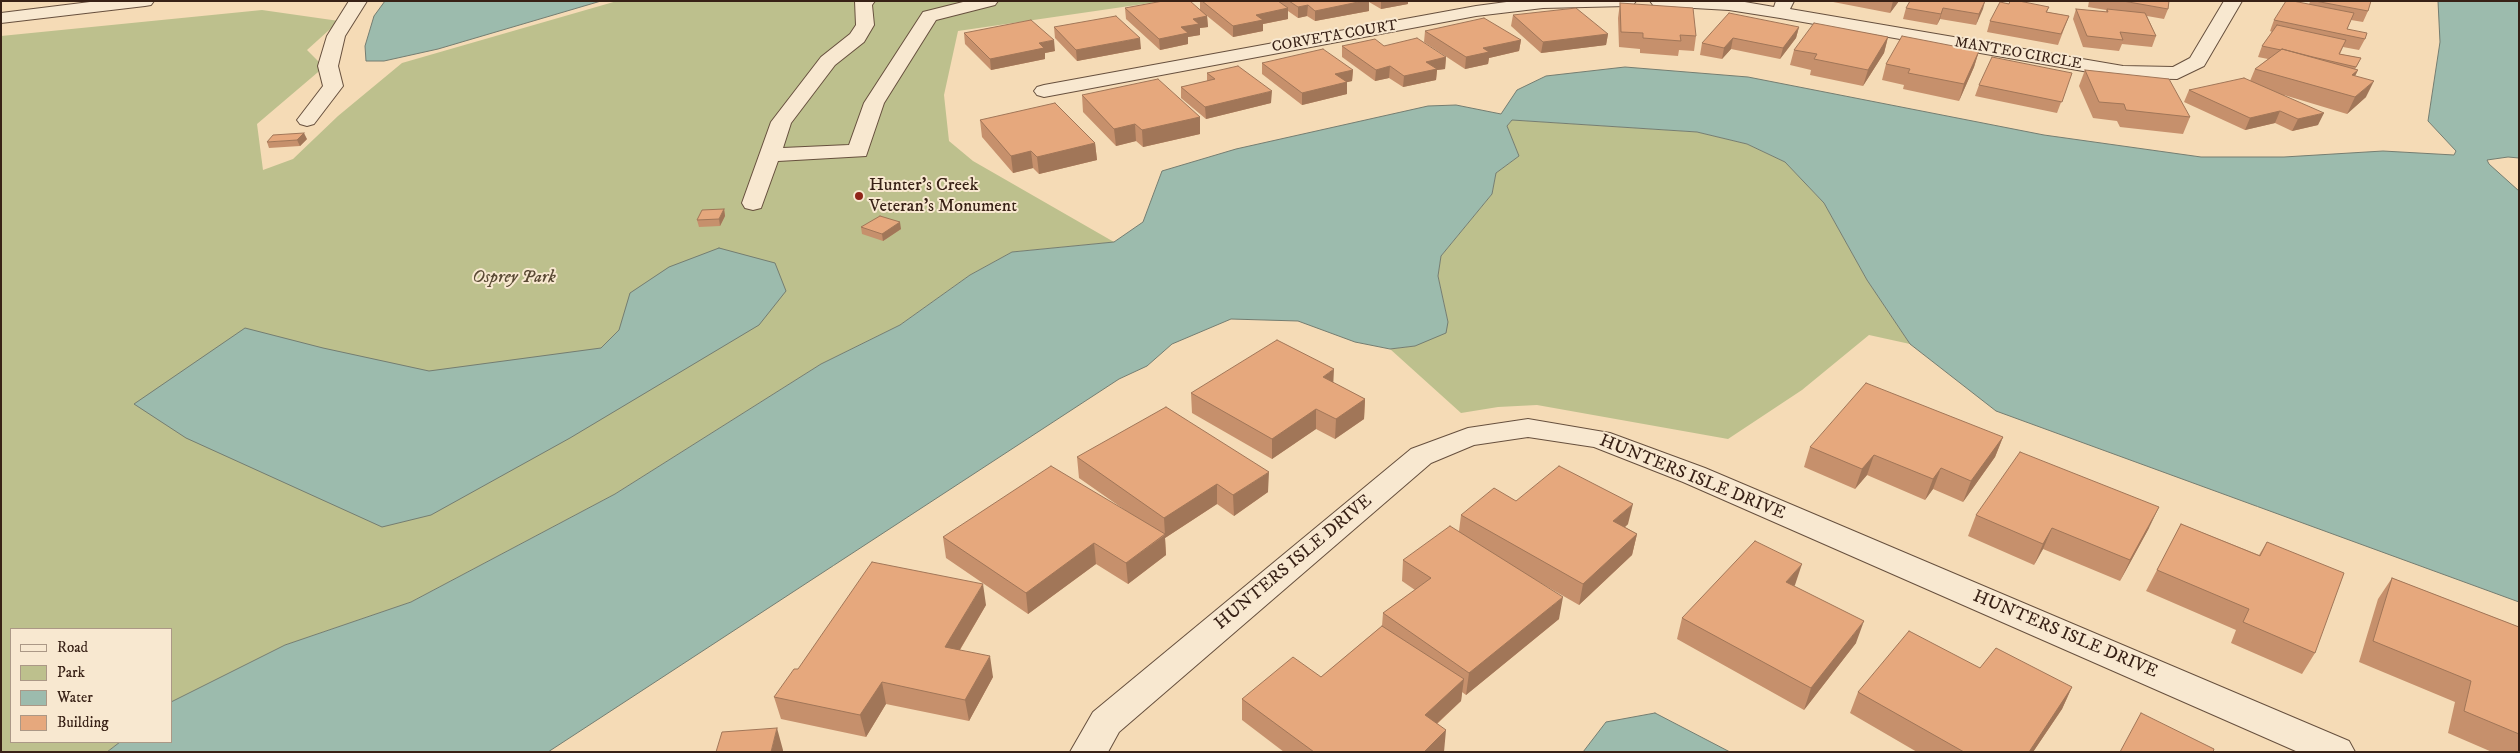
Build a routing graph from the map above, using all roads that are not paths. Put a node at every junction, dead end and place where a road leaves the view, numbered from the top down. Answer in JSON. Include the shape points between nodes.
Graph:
{"nodes":[{"id":1,"x":145,"y":1,"type":"edge"},
{"id":2,"x":358,"y":1,"type":"edge"},
{"id":3,"x":866,"y":1,"type":"edge"},
{"id":4,"x":988,"y":1,"type":"edge"},
{"id":5,"x":1627,"y":1,"type":"edge"},
{"id":6,"x":1659,"y":1,"type":"edge"},
{"id":7,"x":2233,"y":1,"type":"edge"},
{"id":8,"x":1782,"y":7,"type":"edge"},
{"id":9,"x":1,"y":18,"type":"edge"},
{"id":10,"x":1044,"y":91,"type":"dead end"},
{"id":11,"x":307,"y":120,"type":"dead end"},
{"id":12,"x":769,"y":155,"type":"junction"},
{"id":13,"x":753,"y":203,"type":"dead end"},
{"id":14,"x":1089,"y":752,"type":"edge"},
{"id":15,"x":2336,"y":752,"type":"edge"}],
"edges":[{"from":1,"to":9,"type":"street"},
{"from":2,"to":11,"type":"street","via":[[336,36],[328,66],[333,86]]},
{"from":3,"to":12,"type":"street","via":[[863,3],[865,25],[857,38],[828,61],[798,97],[781,122]]},
{"from":4,"to":12,"type":"street","via":[[929,16],[874,103],[858,151]]},
{"from":5,"to":10,"type":"street","name":"CORVETA COURT","via":[[1542,3],[1476,11]]},
{"from":6,"to":8,"type":"street"},
{"from":7,"to":8,"type":"street","name":"MANTEO CIRCLE","via":[[2198,62],[2177,73],[2123,72]]},
{"from":12,"to":13,"type":"street"},
{"from":14,"to":15,"type":"street","name":"HUNTERS ISLE DRIVE","via":[[1106,722],[1421,456],[1468,437],[1528,428],[1600,439],[1694,476]]}]}
